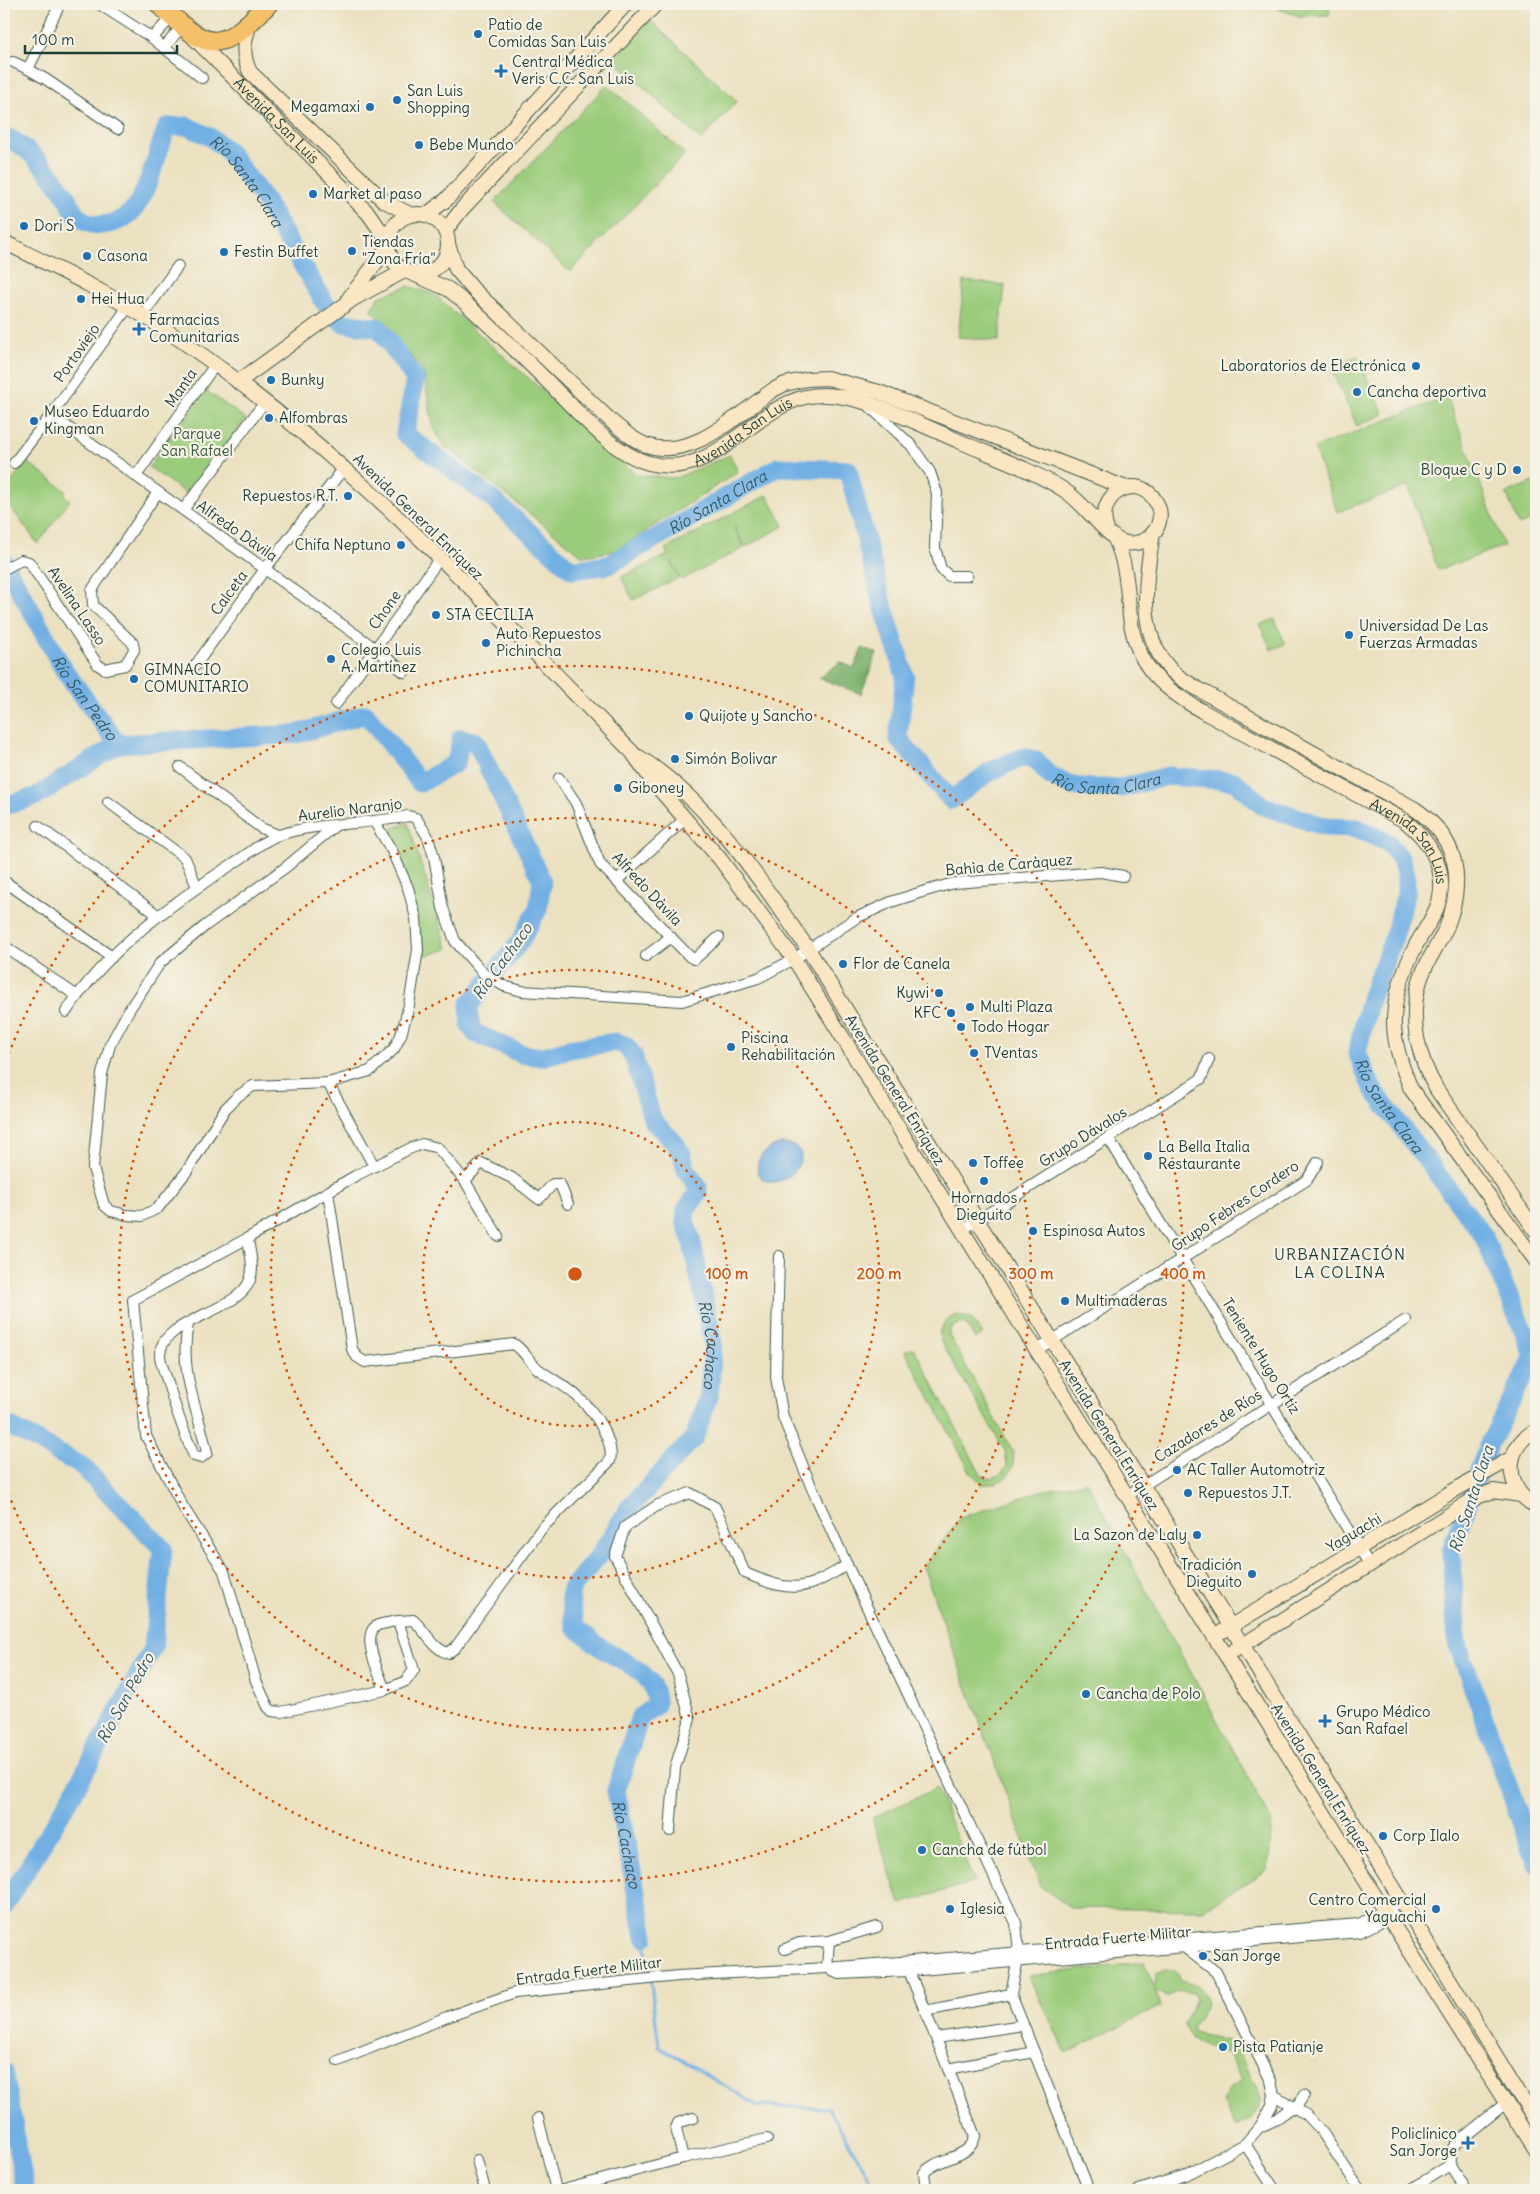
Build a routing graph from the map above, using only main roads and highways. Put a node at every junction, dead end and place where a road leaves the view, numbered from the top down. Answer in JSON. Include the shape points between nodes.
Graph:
{"nodes":[{"id":1,"x":268,"y":4,"type":"edge"},
{"id":2,"x":626,"y":4,"type":"edge"},
{"id":3,"x":656,"y":4,"type":"edge"},
{"id":4,"x":175,"y":20,"type":"edge"},
{"id":5,"x":250,"y":23,"type":"junction"},
{"id":6,"x":504,"y":136,"type":"junction"},
{"id":7,"x":517,"y":150,"type":"junction"},
{"id":8,"x":411,"y":215,"type":"junction"},
{"id":9,"x":426,"y":215,"type":"junction"},
{"id":10,"x":447,"y":238,"type":"junction"},
{"id":11,"x":4,"y":242,"type":"edge"},
{"id":12,"x":388,"y":244,"type":"junction"},
{"id":13,"x":409,"y":272,"type":"junction"},
{"id":14,"x":341,"y":308,"type":"junction"},
{"id":15,"x":531,"y":344,"type":"junction"},
{"id":16,"x":521,"y":355,"type":"junction"},
{"id":17,"x":238,"y":382,"type":"junction"},
{"id":18,"x":1126,"y":488,"type":"junction"},
{"id":19,"x":1153,"y":533,"type":"junction"},
{"id":20,"x":1110,"y":534,"type":"junction"},
{"id":21,"x":632,"y":752,"type":"junction"},
{"id":22,"x":792,"y":926,"type":"junction"},
{"id":23,"x":778,"y":935,"type":"junction"},
{"id":24,"x":885,"y":1068,"type":"junction"},
{"id":25,"x":870,"y":1079,"type":"junction"},
{"id":26,"x":1536,"y":1231,"type":"edge"},
{"id":27,"x":1536,"y":1261,"type":"edge"},
{"id":28,"x":1536,"y":1426,"type":"edge"},
{"id":29,"x":1536,"y":1431,"type":"edge"},
{"id":30,"x":1523,"y":1439,"type":"junction"},
{"id":31,"x":1512,"y":1458,"type":"junction"},
{"id":32,"x":1520,"y":1495,"type":"junction"},
{"id":33,"x":1536,"y":1506,"type":"edge"},
{"id":34,"x":1230,"y":1627,"type":"junction"},
{"id":35,"x":1214,"y":1637,"type":"junction"},
{"id":36,"x":1242,"y":1645,"type":"junction"},
{"id":37,"x":1226,"y":1656,"type":"junction"},
{"id":38,"x":1518,"y":2094,"type":"junction"},
{"id":39,"x":1506,"y":2102,"type":"junction"},
{"id":40,"x":1536,"y":2122,"type":"edge"},
{"id":41,"x":1536,"y":2150,"type":"edge"}],
"edges":[{"from":1,"to":5,"type":"highway"},
{"from":2,"to":6,"type":"main road"},
{"from":3,"to":7,"type":"main road"},
{"from":4,"to":5,"type":"highway","via":[[202,39],[222,40],[234,36]]},
{"from":4,"to":12,"type":"main road","name":"Avenida San Luis","via":[[368,213]]},
{"from":5,"to":8,"type":"main road","name":"Avenida San Luis","via":[[243,44],[243,58],[250,72],[383,200]]},
{"from":6,"to":7,"type":"main road"},
{"from":6,"to":9,"type":"main road","via":[[446,200]]},
{"from":7,"to":10,"type":"main road","via":[[462,210]]},
{"from":8,"to":9,"type":"main road"},
{"from":8,"to":12,"type":"main road","via":[[392,229]]},
{"from":9,"to":10,"type":"main road","via":[[438,221]]},
{"from":10,"to":13,"type":"main road","via":[[443,260],[438,267],[430,271]]},
{"from":10,"to":15,"type":"main road","name":"Avenida San Luis","via":[[461,277]]},
{"from":11,"to":17,"type":"main road","name":"Avenida General Enríquez","via":[[82,280],[128,307]]},
{"from":12,"to":13,"type":"main road","via":[[391,256]]},
{"from":12,"to":14,"type":"main road"},
{"from":13,"to":14,"type":"main road"},
{"from":13,"to":16,"type":"main road","name":"Avenida San Luis","via":[[442,286],[462,300]]},
{"from":14,"to":17,"type":"main road"},
{"from":15,"to":16,"type":"main road"},
{"from":15,"to":18,"type":"main road","name":"Avenida San Luis","via":[[629,436],[654,447],[673,449],[694,444],[785,384],[827,378],[879,392]]},
{"from":16,"to":20,"type":"main road","name":"Avenida San Luis","via":[[609,441],[638,460],[663,466],[701,460],[789,403],[819,395],[838,397],[865,402],[1037,476],[1083,504]]},
{"from":17,"to":21,"type":"main road","name":"Avenida General Enríquez","via":[[399,517]]},
{"from":18,"to":19,"type":"main road","via":[[1143,490],[1156,501],[1160,517]]},
{"from":18,"to":20,"type":"main road","via":[[1117,491],[1106,504],[1103,513]]},
{"from":19,"to":20,"type":"main road","via":[[1130,543]]},
{"from":19,"to":26,"type":"main road","name":"Avenida San Luis","via":[[1146,579],[1147,624],[1170,670],[1198,689],[1416,809],[1436,826],[1450,848],[1456,863],[1457,892],[1446,926],[1419,982],[1415,1018],[1418,1045],[1425,1070],[1436,1090]]},
{"from":20,"to":27,"type":"main road","name":"Avenida San Luis","via":[[1123,557],[1134,640],[1161,683],[1202,711],[1405,822],[1419,832],[1430,847],[1439,871],[1440,897],[1404,971],[1400,987],[1394,1018],[1401,1062],[1412,1088]]},
{"from":21,"to":22,"type":"main road","name":"Avenida General Enríquez","via":[[665,774],[700,807],[734,846]]},
{"from":21,"to":23,"type":"main road","name":"Avenida General Enríquez","via":[[654,784],[720,859]]},
{"from":22,"to":23,"type":"main road"},
{"from":22,"to":24,"type":"main road","name":"Avenida General Enríquez"},
{"from":23,"to":25,"type":"main road","name":"Avenida General Enríquez"},
{"from":24,"to":25,"type":"main road"},
{"from":24,"to":34,"type":"main road","name":"Avenida General Enríquez"},
{"from":25,"to":35,"type":"main road","name":"Avenida General Enríquez"},
{"from":28,"to":30,"type":"main road"},
{"from":29,"to":30,"type":"main road"},
{"from":30,"to":31,"type":"main road"},
{"from":31,"to":32,"type":"main road","via":[[1511,1471]]},
{"from":31,"to":34,"type":"main road","name":"Yaguachi"},
{"from":32,"to":33,"type":"main road"},
{"from":32,"to":36,"type":"main road","via":[[1493,1491],[1477,1497]]},
{"from":34,"to":35,"type":"main road","name":"Yaguachi"},
{"from":34,"to":36,"type":"main road","name":"Avenida General Enríquez"},
{"from":35,"to":37,"type":"main road","name":"Avenida General Enríquez"},
{"from":36,"to":37,"type":"main road"},
{"from":36,"to":38,"type":"main road","name":"Avenida General Enríquez"},
{"from":37,"to":39,"type":"main road","name":"Avenida General Enríquez"},
{"from":38,"to":39,"type":"main road"},
{"from":38,"to":40,"type":"main road","name":"Avenida General Enríquez"},
{"from":39,"to":41,"type":"main road","name":"Avenida General Enríquez"}]}
